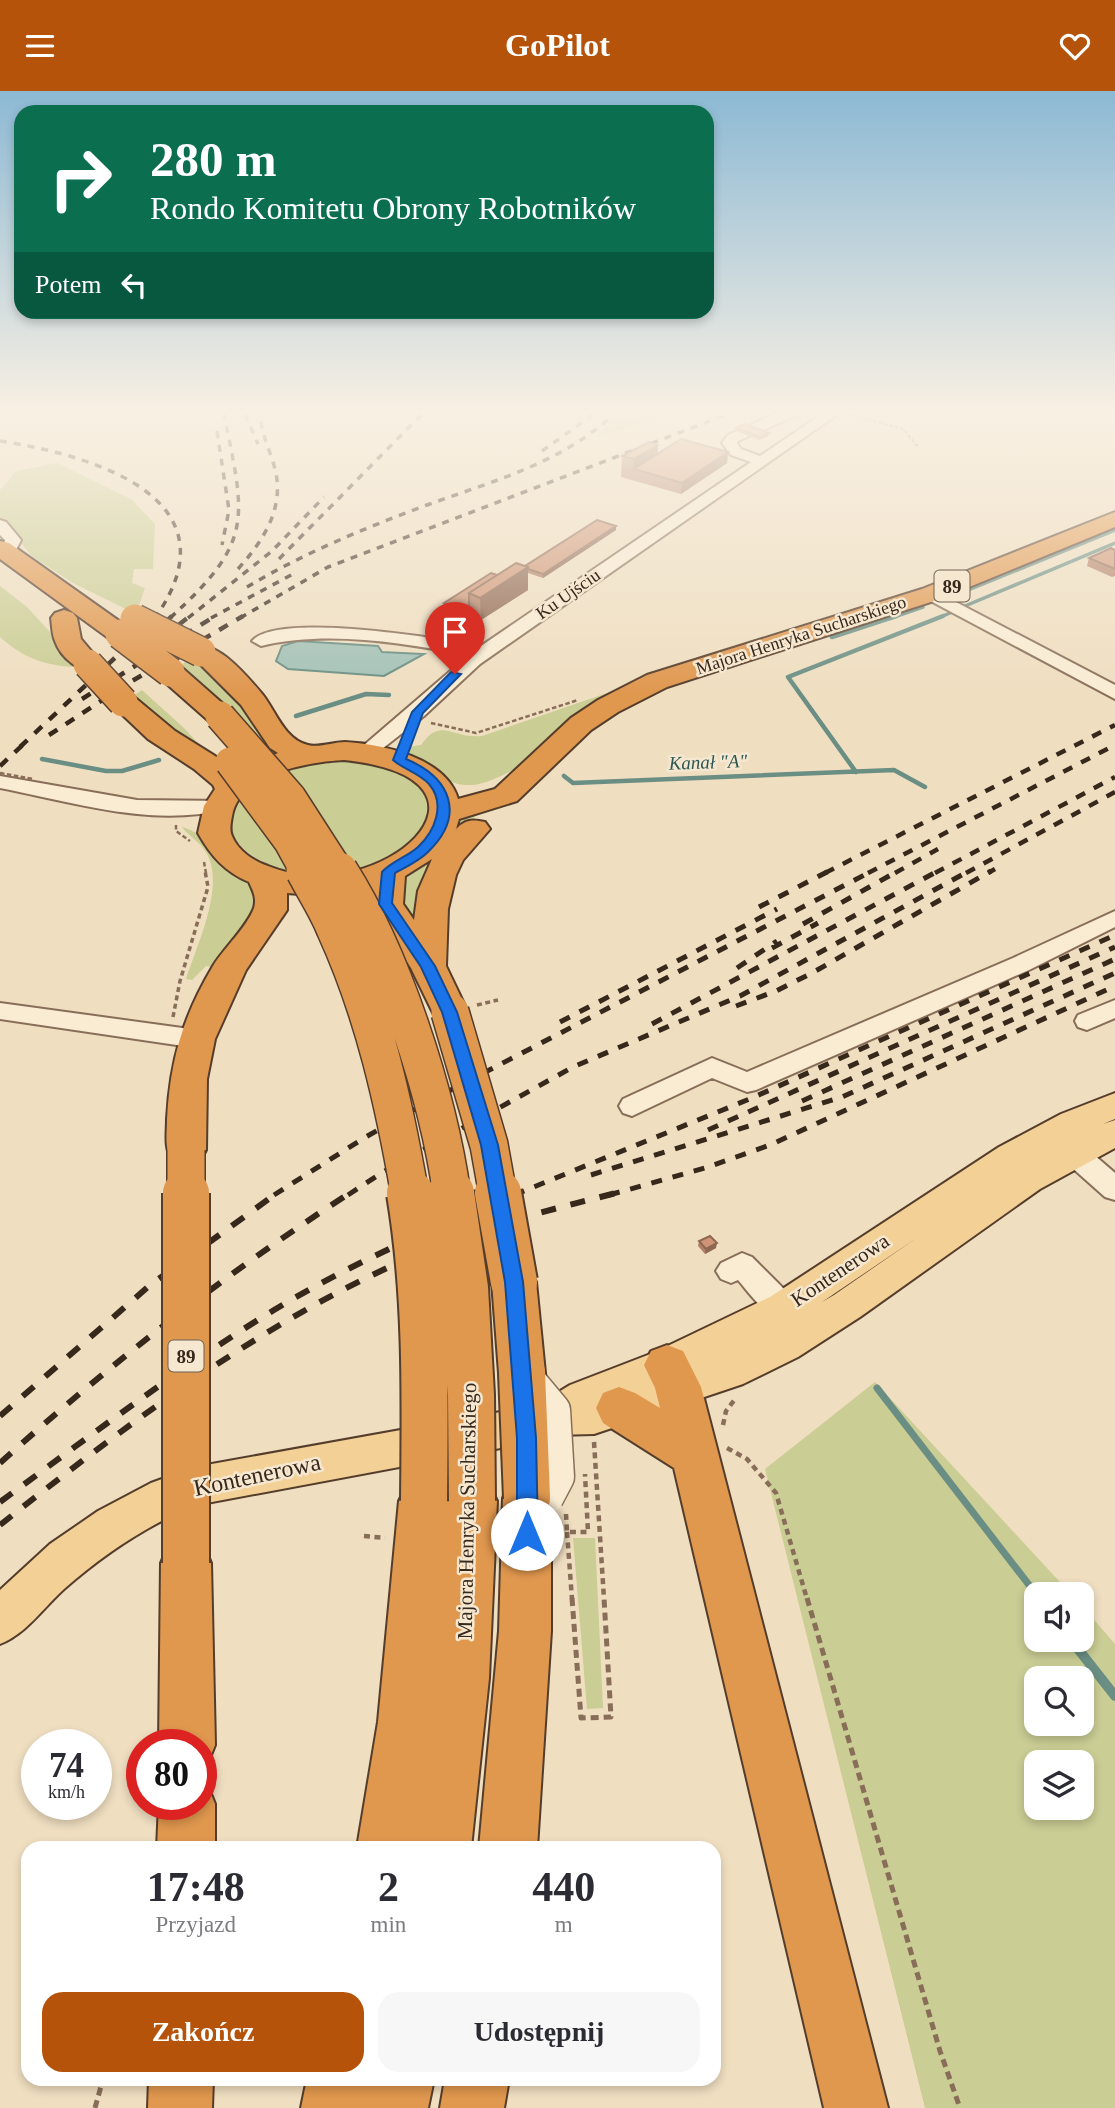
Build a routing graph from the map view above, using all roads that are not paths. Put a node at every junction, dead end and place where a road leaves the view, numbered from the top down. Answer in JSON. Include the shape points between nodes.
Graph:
{"nodes":[{"id":1,"x":693,"y":508,"type":"edge"},
{"id":2,"x":1115,"y":519,"type":"edge"},
{"id":3,"x":0,"y":525,"type":"edge"},
{"id":4,"x":2,"y":557,"type":"edge"},
{"id":5,"x":931,"y":594,"type":"junction"},
{"id":6,"x":67,"y":608,"type":"junction"},
{"id":7,"x":112,"y":641,"type":"junction"},
{"id":8,"x":261,"y":641,"type":"dead end"},
{"id":9,"x":485,"y":652,"type":"junction"},
{"id":10,"x":1115,"y":693,"type":"edge"},
{"id":11,"x":418,"y":712,"type":"junction"},
{"id":12,"x":366,"y":752,"type":"junction"},
{"id":13,"x":304,"y":755,"type":"junction"},
{"id":14,"x":399,"y":760,"type":"junction"},
{"id":15,"x":540,"y":760,"type":"junction"},
{"id":16,"x":0,"y":782,"type":"edge"},
{"id":17,"x":506,"y":795,"type":"junction"},
{"id":18,"x":443,"y":803,"type":"junction"},
{"id":19,"x":212,"y":825,"type":"junction"},
{"id":20,"x":389,"y":872,"type":"junction"},
{"id":21,"x":263,"y":877,"type":"junction"},
{"id":22,"x":1115,"y":918,"type":"edge"},
{"id":23,"x":428,"y":966,"type":"junction"},
{"id":24,"x":1115,"y":1008,"type":"edge"},
{"id":25,"x":0,"y":1011,"type":"edge"},
{"id":26,"x":1087,"y":1021,"type":"dead end"},
{"id":27,"x":184,"y":1030,"type":"junction"},
{"id":28,"x":1115,"y":1105,"type":"edge"},
{"id":29,"x":632,"y":1106,"type":"dead end"},
{"id":30,"x":1115,"y":1133,"type":"edge"},
{"id":31,"x":1063,"y":1143,"type":"junction"},
{"id":32,"x":1115,"y":1189,"type":"edge"},
{"id":33,"x":731,"y":1271,"type":"dead end"},
{"id":34,"x":783,"y":1308,"type":"junction"},
{"id":35,"x":673,"y":1376,"type":"junction"},
{"id":36,"x":555,"y":1417,"type":"junction"},
{"id":37,"x":606,"y":1421,"type":"junction"},
{"id":38,"x":706,"y":1449,"type":"junction"},
{"id":39,"x":448,"y":1501,"type":"junction"},
{"id":40,"x":0,"y":1622,"type":"edge"},
{"id":41,"x":187,"y":1729,"type":"edge"},
{"id":42,"x":187,"y":1820,"type":"edge"},
{"id":43,"x":186,"y":1841,"type":"edge"},
{"id":44,"x":387,"y":1841,"type":"edge"},
{"id":45,"x":443,"y":1841,"type":"edge"},
{"id":46,"x":509,"y":1841,"type":"edge"},
{"id":47,"x":181,"y":2086,"type":"edge"},
{"id":48,"x":338,"y":2086,"type":"edge"},
{"id":49,"x":401,"y":2086,"type":"edge"},
{"id":50,"x":476,"y":2086,"type":"edge"},
{"id":51,"x":180,"y":2108,"type":"edge"},
{"id":52,"x":333,"y":2108,"type":"edge"},
{"id":53,"x":396,"y":2108,"type":"edge"},
{"id":54,"x":472,"y":2108,"type":"edge"},
{"id":55,"x":856,"y":2108,"type":"edge"}],
"edges":[{"from":1,"to":9,"type":"street","name":"Ku Ujściu"},
{"from":2,"to":5,"type":"highway","name":"Majora Henryka Sucharskiego","number":"89"},
{"from":3,"to":4,"type":"street","via":[[13,540]]},
{"from":4,"to":6,"type":"highway","name":"Majora Henryka Sucharskiego"},
{"from":5,"to":10,"type":"street"},
{"from":5,"to":15,"type":"highway","name":"Majora Henryka Sucharskiego","number":"89","via":[[657,681],[608,706]]},
{"from":6,"to":7,"type":"highway","name":"Majora Henryka Sucharskiego"},
{"from":6,"to":7,"type":"highway","via":[[68,641]]},
{"from":7,"to":13,"type":"highway","bridge":true,"via":[[201,652],[252,699],[280,743]]},
{"from":7,"to":19,"type":"highway","bridge":true,"via":[[123,702],[227,781]]},
{"from":7,"to":39,"type":"highway","name":"Majora Henryka Sucharskiego","bridge":true,"via":[[207,721],[299,858],[348,955],[382,1053],[406,1160],[422,1286],[426,1376]]},
{"from":8,"to":9,"type":"street","via":[[273,634],[332,634]]},
{"from":9,"to":11,"type":"street","name":"Ku Ujściu","via":[[455,674]]},
{"from":11,"to":12,"type":"street","name":"Ku Ujściu"},
{"from":11,"to":14,"type":"street","name":"Ku Ujściu"},
{"from":12,"to":13,"type":"highway"},
{"from":12,"to":14,"type":"highway"},
{"from":13,"to":19,"type":"highway","via":[[258,771]]},
{"from":14,"to":18,"type":"highway","via":[[423,773]]},
{"from":15,"to":17,"type":"highway","name":"Majora Henryka Sucharskiego","number":"89"},
{"from":15,"to":18,"type":"highway","name":"Majora Henryka Sucharskiego","number":"89"},
{"from":16,"to":19,"type":"street","via":[[29,783],[131,806],[149,815]]},
{"from":17,"to":18,"type":"highway","name":"Majora Henryka Sucharskiego"},
{"from":17,"to":23,"type":"highway","number":"89","via":[[447,858],[434,885]]},
{"from":18,"to":20,"type":"highway","via":[[433,838]]},
{"from":19,"to":21,"type":"highway","via":[[229,855]]},
{"from":20,"to":21,"type":"highway","via":[[327,885]]},
{"from":20,"to":23,"type":"highway","via":[[386,904]]},
{"from":21,"to":27,"type":"highway","number":"89","via":[[272,897],[270,910],[213,999]]},
{"from":22,"to":29,"type":"street","via":[[1021,964],[747,1083],[712,1067]]},
{"from":23,"to":46,"type":"highway","number":"89","bridge":true,"via":[[463,1008],[510,1257],[522,1373],[548,1519]]},
{"from":24,"to":26,"type":"street"},
{"from":25,"to":27,"type":"street"},
{"from":27,"to":41,"type":"highway","number":"89","bridge":true,"via":[[188,1079]]},
{"from":28,"to":31,"type":"main road","name":"Kontenerowa"},
{"from":30,"to":31,"type":"main road","name":"Kontenerowa"},
{"from":31,"to":32,"type":"street"},
{"from":31,"to":34,"type":"main road","name":"Kontenerowa","via":[[1011,1156]]},
{"from":31,"to":35,"type":"main road","name":"Kontenerowa","via":[[987,1205],[847,1306],[784,1345],[729,1372]]},
{"from":33,"to":34,"type":"street","via":[[742,1265]]},
{"from":34,"to":35,"type":"main road","name":"Kontenerowa"},
{"from":35,"to":36,"type":"main road","name":"Kontenerowa","via":[[584,1397]]},
{"from":35,"to":37,"type":"main road","name":"Kontenerowa"},
{"from":35,"to":38,"type":"highway"},
{"from":36,"to":37,"type":"main road","name":"Kontenerowa","via":[[594,1416]]},
{"from":36,"to":40,"type":"main road","name":"Kontenerowa","via":[[217,1480],[167,1496],[109,1527],[62,1560]]},
{"from":37,"to":38,"type":"highway"},
{"from":38,"to":55,"type":"highway"},
{"from":39,"to":44,"type":"highway","name":"Majora Henryka Sucharskiego","via":[[413,1650]]},
{"from":39,"to":45,"type":"highway","name":"Majora Henryka Sucharskiego","via":[[462,1678]]},
{"from":42,"to":43,"type":"highway"},
{"from":47,"to":51,"type":"highway"},
{"from":48,"to":52,"type":"highway"},
{"from":49,"to":53,"type":"highway"},
{"from":50,"to":54,"type":"highway"}]}
